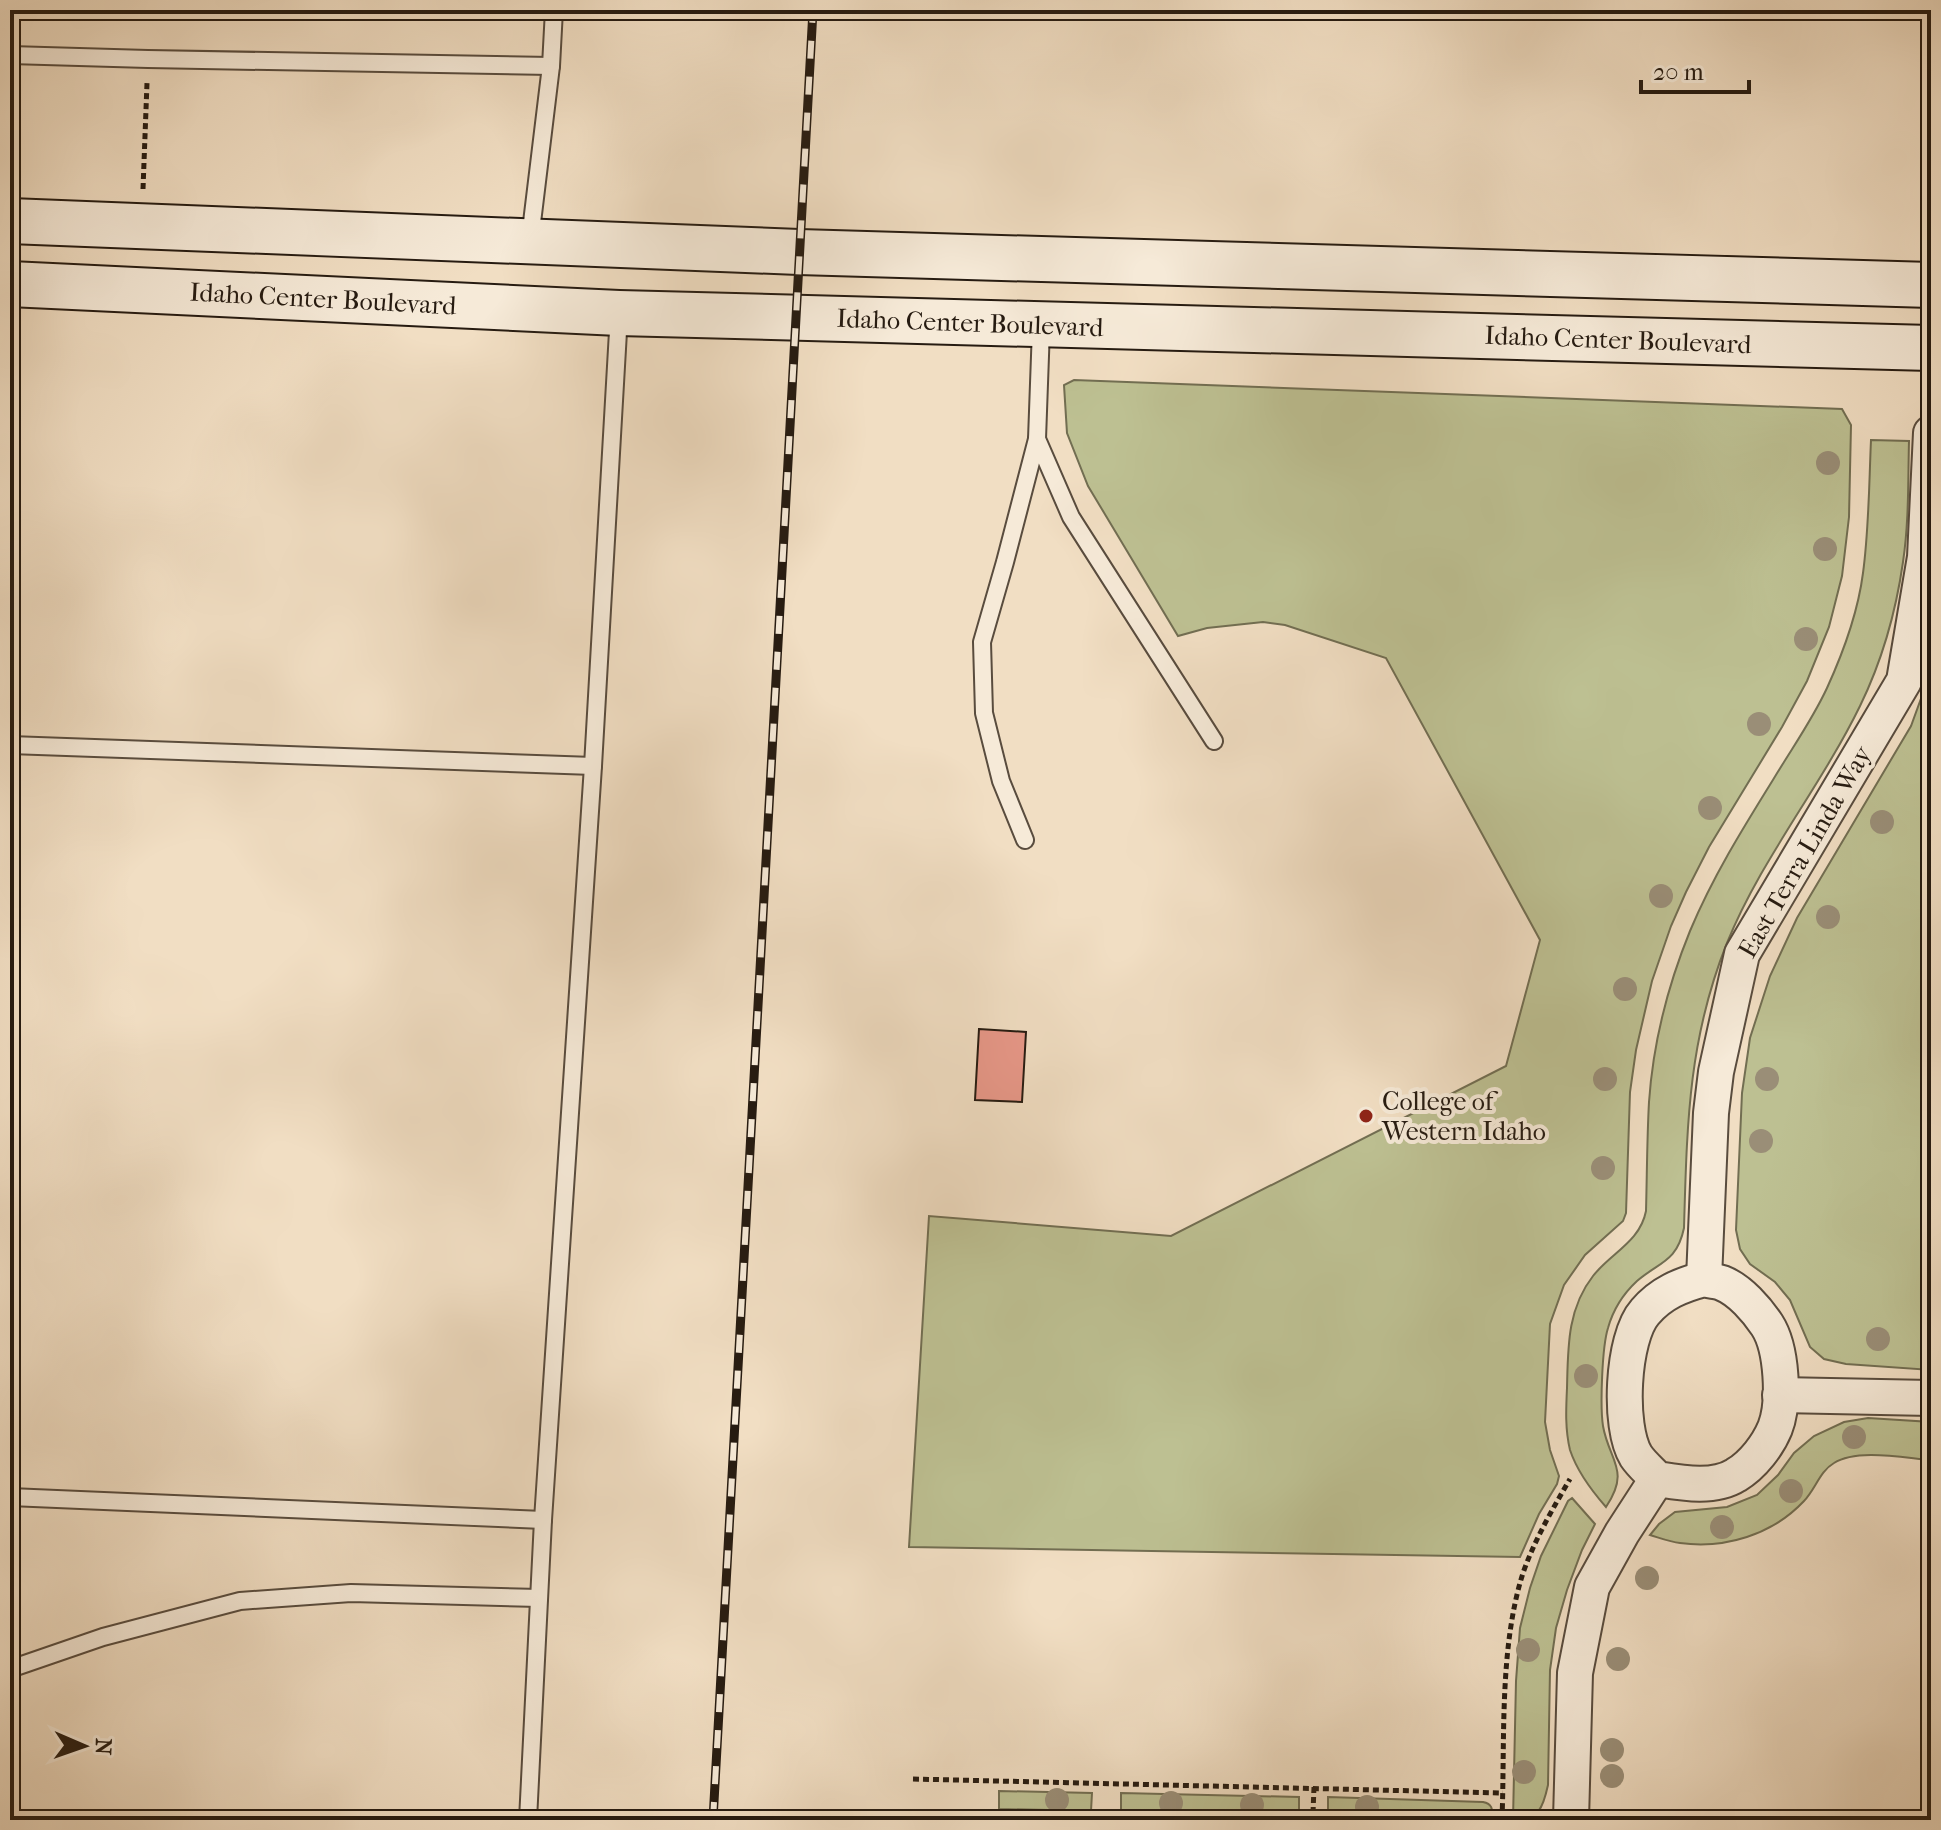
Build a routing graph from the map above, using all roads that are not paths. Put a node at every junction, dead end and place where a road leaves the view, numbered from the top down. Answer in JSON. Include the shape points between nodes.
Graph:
{"nodes":[{"id":1,"x":554,"y":10,"type":"edge"},
{"id":2,"x":10,"y":55,"type":"edge"},
{"id":3,"x":551,"y":66,"type":"junction"},
{"id":4,"x":10,"y":221,"type":"edge"},
{"id":5,"x":530,"y":241,"type":"junction"},
{"id":6,"x":10,"y":284,"type":"edge"},
{"id":7,"x":1931,"y":285,"type":"edge"},
{"id":8,"x":619,"y":313,"type":"junction"},
{"id":9,"x":1041,"y":325,"type":"junction"},
{"id":10,"x":1931,"y":348,"type":"edge"},
{"id":11,"x":1931,"y":433,"type":"edge"},
{"id":12,"x":1037,"y":439,"type":"junction"},
{"id":13,"x":1214,"y":741,"type":"dead end"},
{"id":14,"x":10,"y":745,"type":"edge"},
{"id":15,"x":593,"y":766,"type":"junction"},
{"id":16,"x":1025,"y":840,"type":"dead end"},
{"id":17,"x":1704,"y":1279,"type":"junction"},
{"id":18,"x":1780,"y":1395,"type":"junction"},
{"id":19,"x":1931,"y":1398,"type":"edge"},
{"id":20,"x":1657,"y":1479,"type":"junction"},
{"id":21,"x":10,"y":1497,"type":"edge"},
{"id":22,"x":543,"y":1520,"type":"junction"},
{"id":23,"x":539,"y":1598,"type":"junction"},
{"id":24,"x":10,"y":1669,"type":"edge"},
{"id":25,"x":528,"y":1820,"type":"edge"},
{"id":26,"x":1571,"y":1820,"type":"edge"}],
"edges":[{"from":1,"to":3,"type":"lane"},
{"from":2,"to":3,"type":"lane"},
{"from":3,"to":5,"type":"lane"},
{"from":4,"to":5,"type":"main road"},
{"from":5,"to":7,"type":"main road"},
{"from":6,"to":8,"type":"main road","name":"Idaho Center Boulevard"},
{"from":8,"to":9,"type":"main road","name":"Idaho Center Boulevard"},
{"from":8,"to":15,"type":"lane"},
{"from":9,"to":10,"type":"main road","name":"Idaho Center Boulevard"},
{"from":9,"to":12,"type":"lane"},
{"from":11,"to":17,"type":"street","name":"East Terra Linda Way","via":[[1925,557],[1904,681],[1742,954],[1711,1113]]},
{"from":12,"to":13,"type":"lane","via":[[1071,517]]},
{"from":12,"to":16,"type":"lane","via":[[982,642],[984,713],[1001,781]]},
{"from":14,"to":15,"type":"lane"},
{"from":15,"to":22,"type":"lane"},
{"from":17,"to":18,"type":"street","via":[[1736,1292],[1768,1326],[1781,1363]]},
{"from":17,"to":20,"type":"street","via":[[1662,1296],[1643,1314],[1631,1341],[1625,1418],[1635,1455]]},
{"from":18,"to":19,"type":"street"},
{"from":18,"to":20,"type":"street","via":[[1775,1426],[1758,1456],[1735,1476],[1707,1484]]},
{"from":20,"to":26,"type":"street","via":[[1592,1587],[1575,1673]]},
{"from":21,"to":22,"type":"lane"},
{"from":22,"to":23,"type":"lane"},
{"from":23,"to":24,"type":"lane","via":[[351,1593],[240,1601],[103,1637]]},
{"from":23,"to":25,"type":"lane"}]}
